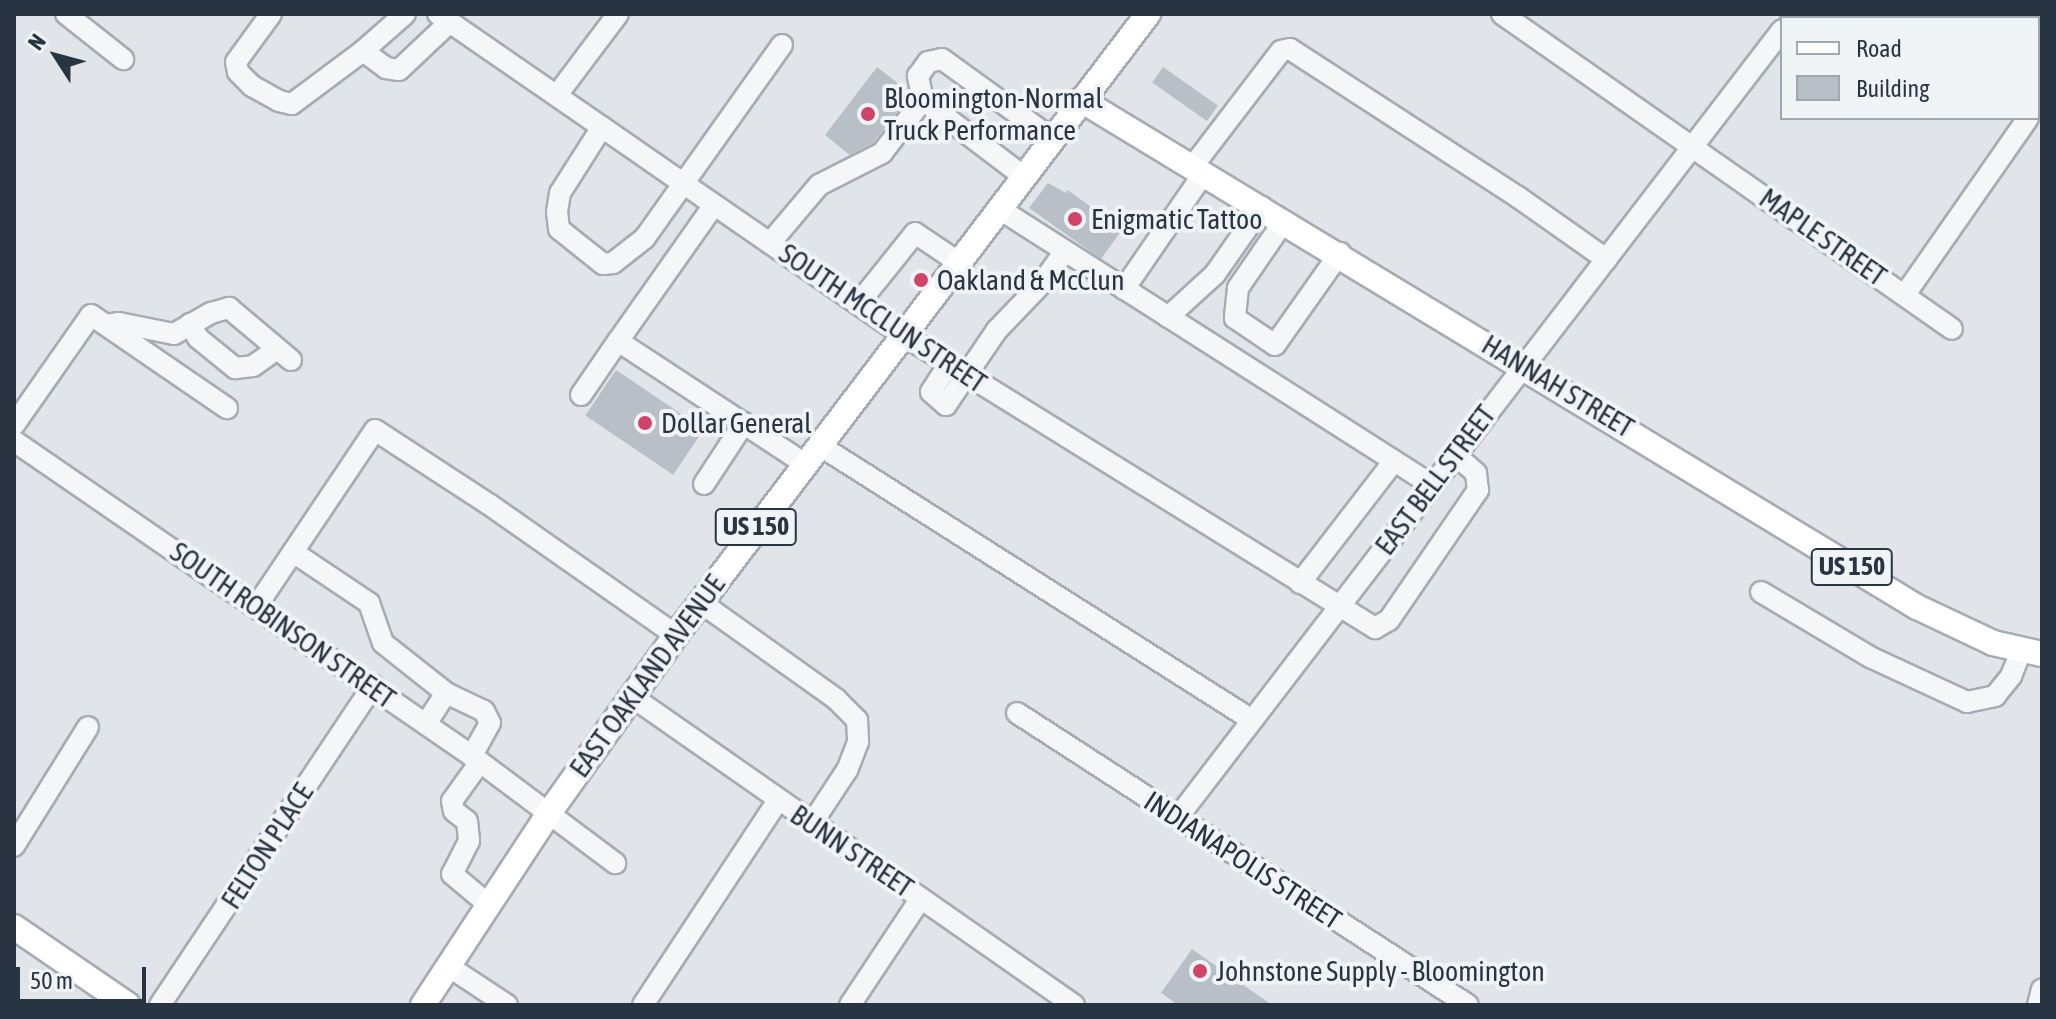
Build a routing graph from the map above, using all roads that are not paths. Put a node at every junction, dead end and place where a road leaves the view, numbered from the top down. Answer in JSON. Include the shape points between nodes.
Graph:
{"nodes":[{"id":1,"x":66,"y":14,"type":"edge"},
{"id":2,"x":271,"y":14,"type":"edge"},
{"id":3,"x":405,"y":14,"type":"edge"},
{"id":4,"x":618,"y":14,"type":"edge"},
{"id":5,"x":1148,"y":14,"type":"edge"},
{"id":6,"x":1502,"y":14,"type":"edge"},
{"id":7,"x":444,"y":18,"type":"edge"},
{"id":8,"x":1780,"y":33,"type":"edge"},
{"id":9,"x":782,"y":45,"type":"dead end"},
{"id":10,"x":363,"y":51,"type":"junction"},
{"id":11,"x":123,"y":59,"type":"dead end"},
{"id":12,"x":557,"y":95,"type":"junction"},
{"id":13,"x":923,"y":100,"type":"junction"},
{"id":14,"x":1081,"y":100,"type":"junction"},
{"id":15,"x":2027,"y":120,"type":"edge"},
{"id":16,"x":602,"y":127,"type":"junction"},
{"id":17,"x":1051,"y":138,"type":"junction"},
{"id":18,"x":1693,"y":146,"type":"junction"},
{"id":19,"x":1199,"y":170,"type":"junction"},
{"id":20,"x":1023,"y":176,"type":"junction"},
{"id":21,"x":683,"y":183,"type":"junction"},
{"id":22,"x":714,"y":205,"type":"junction"},
{"id":23,"x":1262,"y":207,"type":"junction"},
{"id":24,"x":998,"y":208,"type":"junction"},
{"id":25,"x":1284,"y":221,"type":"junction"},
{"id":26,"x":770,"y":243,"type":"junction"},
{"id":27,"x":1065,"y":251,"type":"junction"},
{"id":28,"x":1340,"y":253,"type":"junction"},
{"id":29,"x":1606,"y":259,"type":"junction"},
{"id":30,"x":958,"y":262,"type":"junction"},
{"id":31,"x":1124,"y":289,"type":"junction"},
{"id":32,"x":1906,"y":293,"type":"junction"},
{"id":33,"x":858,"y":304,"type":"junction"},
{"id":34,"x":1168,"y":317,"type":"junction"},
{"id":35,"x":98,"y":320,"type":"junction"},
{"id":36,"x":190,"y":324,"type":"junction"},
{"id":37,"x":1952,"y":329,"type":"dead end"},
{"id":38,"x":903,"y":335,"type":"junction"},
{"id":39,"x":618,"y":341,"type":"junction"},
{"id":40,"x":949,"y":364,"type":"junction"},
{"id":41,"x":1523,"y":365,"type":"junction"},
{"id":42,"x":967,"y":376,"type":"junction"},
{"id":43,"x":581,"y":395,"type":"dead end"},
{"id":44,"x":227,"y":408,"type":"dead end"},
{"id":45,"x":744,"y":423,"type":"junction"},
{"id":46,"x":14,"y":425,"type":"edge"},
{"id":47,"x":14,"y":441,"type":"edge"},
{"id":48,"x":812,"y":454,"type":"junction"},
{"id":49,"x":1455,"y":455,"type":"junction"},
{"id":50,"x":1394,"y":461,"type":"junction"},
{"id":51,"x":704,"y":484,"type":"dead end"},
{"id":52,"x":1432,"y":485,"type":"junction"},
{"id":53,"x":293,"y":552,"type":"junction"},
{"id":54,"x":1300,"y":583,"type":"junction"},
{"id":55,"x":1761,"y":592,"type":"dead end"},
{"id":56,"x":700,"y":602,"type":"junction"},
{"id":57,"x":1339,"y":606,"type":"junction"},
{"id":58,"x":256,"y":607,"type":"junction"},
{"id":59,"x":676,"y":635,"type":"junction"},
{"id":60,"x":2032,"y":652,"type":"edge"},
{"id":61,"x":373,"y":686,"type":"junction"},
{"id":62,"x":446,"y":693,"type":"junction"},
{"id":63,"x":631,"y":696,"type":"junction"},
{"id":64,"x":1017,"y":713,"type":"dead end"},
{"id":65,"x":1252,"y":720,"type":"junction"},
{"id":66,"x":426,"y":724,"type":"junction"},
{"id":67,"x":88,"y":727,"type":"dead end"},
{"id":68,"x":476,"y":759,"type":"junction"},
{"id":69,"x":778,"y":800,"type":"junction"},
{"id":70,"x":549,"y":813,"type":"junction"},
{"id":71,"x":1178,"y":817,"type":"junction"},
{"id":72,"x":20,"y":823,"type":"edge"},
{"id":73,"x":812,"y":823,"type":"junction"},
{"id":74,"x":14,"y":846,"type":"edge"},
{"id":75,"x":615,"y":863,"type":"dead end"},
{"id":76,"x":921,"y":898,"type":"junction"},
{"id":77,"x":489,"y":905,"type":"junction"},
{"id":78,"x":14,"y":927,"type":"edge"},
{"id":79,"x":448,"y":966,"type":"junction"},
{"id":80,"x":1067,"y":1003,"type":"edge"},
{"id":81,"x":128,"y":1005,"type":"edge"},
{"id":82,"x":160,"y":1005,"type":"edge"},
{"id":83,"x":423,"y":1005,"type":"edge"},
{"id":84,"x":507,"y":1005,"type":"edge"},
{"id":85,"x":643,"y":1005,"type":"edge"},
{"id":86,"x":850,"y":1005,"type":"edge"},
{"id":87,"x":1468,"y":1005,"type":"edge"}],
"edges":[{"from":1,"to":11,"type":"street"},
{"from":2,"to":10,"type":"street","via":[[236,62],[252,86],[279,101],[292,104]]},
{"from":3,"to":10,"type":"street"},
{"from":4,"to":12,"type":"street"},
{"from":5,"to":14,"type":"main road","name":"EAST OAKLAND AVENUE"},
{"from":6,"to":18,"type":"street","name":"MAPLE STREET"},
{"from":7,"to":10,"type":"street","via":[[399,70],[386,68]]},
{"from":7,"to":12,"type":"street","name":"SOUTH MCCLUN STREET"},
{"from":8,"to":18,"type":"street","name":"EAST BELL STREET"},
{"from":9,"to":21,"type":"street"},
{"from":12,"to":16,"type":"street","name":"SOUTH MCCLUN STREET"},
{"from":13,"to":17,"type":"street","via":[[918,76],[928,62],[942,59]]},
{"from":13,"to":20,"type":"street"},
{"from":13,"to":26,"type":"street","via":[[882,153],[819,185]]},
{"from":14,"to":17,"type":"main road","name":"EAST OAKLAND AVENUE","number":"US 150"},
{"from":14,"to":19,"type":"main road","name":"HANNAH STREET","number":"US 150"},
{"from":15,"to":32,"type":"street"},
{"from":16,"to":21,"type":"street","name":"SOUTH MCCLUN STREET"},
{"from":16,"to":21,"type":"street","via":[[560,193],[557,212],[559,229],[603,264],[637,246]]},
{"from":17,"to":20,"type":"main road","name":"EAST OAKLAND AVENUE","number":"US 150"},
{"from":18,"to":29,"type":"street","name":"EAST BELL STREET"},
{"from":18,"to":32,"type":"street","name":"MAPLE STREET"},
{"from":19,"to":23,"type":"main road","name":"HANNAH STREET","number":"US 150"},
{"from":19,"to":29,"type":"street","via":[[1281,51],[1290,49]]},
{"from":19,"to":31,"type":"street"},
{"from":20,"to":24,"type":"main road","name":"EAST OAKLAND AVENUE","number":"US 150"},
{"from":21,"to":22,"type":"street","name":"SOUTH MCCLUN STREET"},
{"from":22,"to":26,"type":"street","name":"SOUTH MCCLUN STREET"},
{"from":22,"to":39,"type":"street"},
{"from":23,"to":25,"type":"main road","name":"HANNAH STREET","number":"US 150"},
{"from":23,"to":34,"type":"street","via":[[1215,274]]},
{"from":24,"to":27,"type":"street"},
{"from":24,"to":30,"type":"main road","name":"EAST OAKLAND AVENUE","number":"US 150"},
{"from":25,"to":28,"type":"main road","name":"HANNAH STREET","number":"US 150"},
{"from":25,"to":28,"type":"street","via":[[1238,288],[1235,318],[1275,345]]},
{"from":26,"to":33,"type":"street","name":"SOUTH MCCLUN STREET"},
{"from":27,"to":31,"type":"street"},
{"from":27,"to":42,"type":"street","via":[[997,330]]},
{"from":28,"to":41,"type":"main road","name":"HANNAH STREET","number":"US 150"},
{"from":29,"to":41,"type":"street","name":"EAST BELL STREET"},
{"from":30,"to":33,"type":"street","via":[[915,233]]},
{"from":30,"to":38,"type":"main road","name":"EAST OAKLAND AVENUE","number":"US 150"},
{"from":31,"to":34,"type":"street"},
{"from":32,"to":37,"type":"street","name":"MAPLE STREET"},
{"from":33,"to":38,"type":"street","name":"SOUTH MCCLUN STREET"},
{"from":34,"to":50,"type":"street"},
{"from":35,"to":36,"type":"street","via":[[174,334]]},
{"from":35,"to":44,"type":"street"},
{"from":35,"to":46,"type":"street"},
{"from":36,"to":36,"type":"street","via":[[229,308],[284,355],[235,368],[198,338]]},
{"from":38,"to":40,"type":"street","name":"SOUTH MCCLUN STREET"},
{"from":38,"to":48,"type":"main road","name":"EAST OAKLAND AVENUE","number":"US 150"},
{"from":39,"to":43,"type":"street"},
{"from":39,"to":45,"type":"street"},
{"from":40,"to":42,"type":"street","name":"SOUTH MCCLUN STREET"},
{"from":40,"to":42,"type":"street","via":[[933,397],[948,404]]},
{"from":41,"to":49,"type":"street","name":"EAST BELL STREET"},
{"from":41,"to":60,"type":"main road","name":"HANNAH STREET","number":"US 150","via":[[1917,607],[1993,643]]},
{"from":42,"to":54,"type":"street","name":"SOUTH MCCLUN STREET"},
{"from":45,"to":48,"type":"street"},
{"from":45,"to":51,"type":"street"},
{"from":47,"to":58,"type":"street","name":"SOUTH ROBINSON STREET"},
{"from":48,"to":56,"type":"main road","name":"EAST OAKLAND AVENUE","number":"US 150"},
{"from":48,"to":65,"type":"street"},
{"from":49,"to":52,"type":"street","name":"EAST BELL STREET"},
{"from":49,"to":57,"type":"street","name":"SOUTH MCCLUN STREET","via":[[1476,473],[1478,490],[1389,620],[1375,628]]},
{"from":50,"to":52,"type":"street"},
{"from":50,"to":54,"type":"street"},
{"from":52,"to":57,"type":"street","name":"EAST BELL STREET"},
{"from":53,"to":58,"type":"street"},
{"from":53,"to":59,"type":"street","via":[[375,430]]},
{"from":53,"to":62,"type":"street","via":[[369,603],[383,643]]},
{"from":54,"to":57,"type":"street","name":"SOUTH MCCLUN STREET"},
{"from":55,"to":60,"type":"street","via":[[1870,657],[1967,702],[1995,696]]},
{"from":56,"to":59,"type":"main road","name":"EAST OAKLAND AVENUE","number":"US 150"},
{"from":56,"to":73,"type":"street","via":[[836,699],[857,720],[858,742],[847,770]]},
{"from":57,"to":65,"type":"street","name":"EAST BELL STREET"},
{"from":58,"to":61,"type":"street","name":"SOUTH ROBINSON STREET"},
{"from":59,"to":63,"type":"main road","name":"EAST OAKLAND AVENUE","number":"US 150"},
{"from":61,"to":66,"type":"street","name":"SOUTH ROBINSON STREET"},
{"from":61,"to":82,"type":"street","name":"FELTON PLACE"},
{"from":62,"to":66,"type":"street"},
{"from":62,"to":68,"type":"street","via":[[484,711],[490,723]]},
{"from":63,"to":69,"type":"street","name":"BUNN STREET"},
{"from":63,"to":70,"type":"main road","name":"EAST OAKLAND AVENUE","number":"US 150"},
{"from":64,"to":71,"type":"street","name":"INDIANAPOLIS STREET"},
{"from":65,"to":71,"type":"street","name":"EAST BELL STREET"},
{"from":66,"to":68,"type":"street","name":"SOUTH ROBINSON STREET"},
{"from":67,"to":72,"type":"street"},
{"from":68,"to":70,"type":"street","name":"SOUTH ROBINSON STREET"},
{"from":68,"to":77,"type":"street","via":[[452,801],[454,811],[467,821],[469,841],[452,869],[454,879]]},
{"from":69,"to":73,"type":"street","name":"BUNN STREET"},
{"from":69,"to":85,"type":"street"},
{"from":70,"to":75,"type":"street","name":"SOUTH ROBINSON STREET"},
{"from":70,"to":77,"type":"main road","name":"EAST OAKLAND AVENUE","number":"US 150"},
{"from":71,"to":87,"type":"street","name":"INDIANAPOLIS STREET"},
{"from":72,"to":74,"type":"street"},
{"from":73,"to":76,"type":"street","name":"BUNN STREET"},
{"from":76,"to":80,"type":"street","name":"BUNN STREET"},
{"from":76,"to":86,"type":"street"},
{"from":77,"to":79,"type":"main road","name":"EAST OAKLAND AVENUE","number":"US 150"},
{"from":78,"to":81,"type":"main road"},
{"from":79,"to":83,"type":"main road","name":"EAST OAKLAND AVENUE","number":"US 150"},
{"from":79,"to":84,"type":"street"}]}
